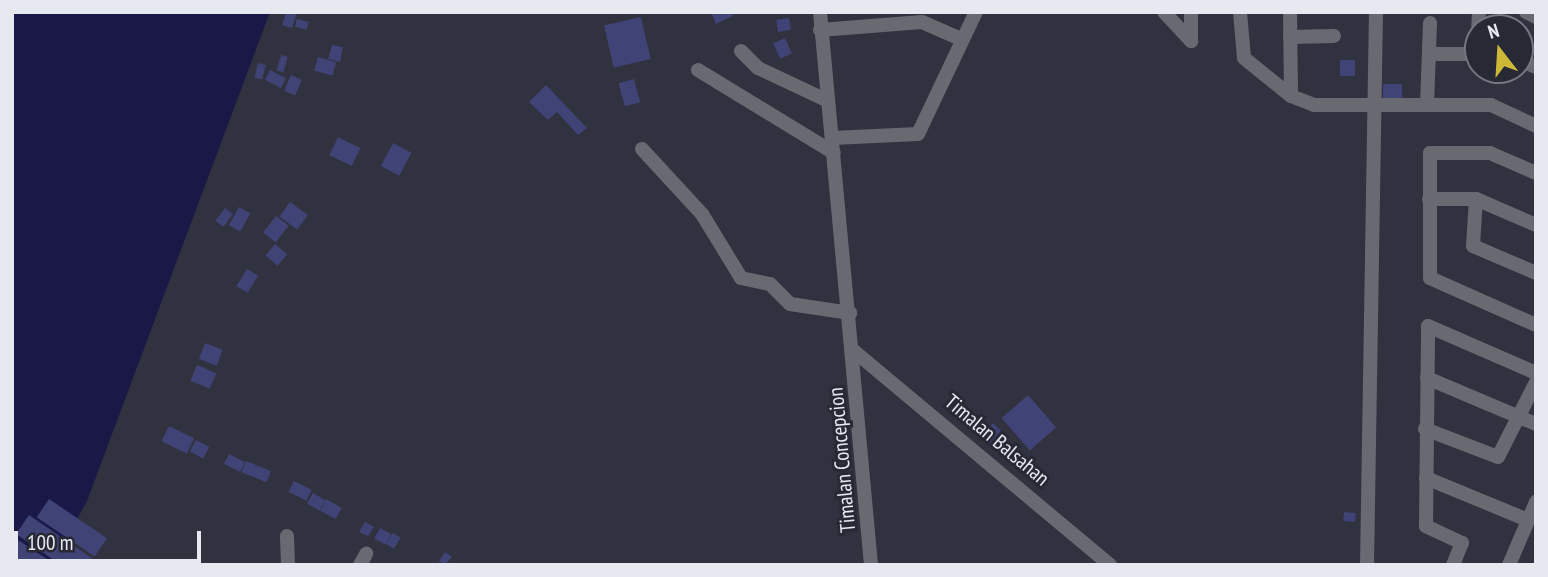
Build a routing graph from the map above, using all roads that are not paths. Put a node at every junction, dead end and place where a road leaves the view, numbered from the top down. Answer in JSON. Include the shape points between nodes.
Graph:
{"nodes":[{"id":1,"x":820,"y":12,"type":"edge"},
{"id":2,"x":976,"y":12,"type":"edge"},
{"id":3,"x":1164,"y":12,"type":"edge"},
{"id":4,"x":1191,"y":12,"type":"edge"},
{"id":5,"x":1240,"y":12,"type":"edge"},
{"id":6,"x":1290,"y":12,"type":"edge"},
{"id":7,"x":1376,"y":12,"type":"edge"},
{"id":8,"x":1526,"y":12,"type":"edge"},
{"id":9,"x":1536,"y":16,"type":"edge"},
{"id":10,"x":923,"y":17,"type":"edge"},
{"id":11,"x":1430,"y":23,"type":"dead end"},
{"id":12,"x":820,"y":30,"type":"junction"},
{"id":13,"x":1334,"y":36,"type":"dead end"},
{"id":14,"x":1290,"y":37,"type":"junction"},
{"id":15,"x":961,"y":39,"type":"junction"},
{"id":16,"x":741,"y":51,"type":"dead end"},
{"id":17,"x":1430,"y":54,"type":"junction"},
{"id":18,"x":1464,"y":54,"type":"edge"},
{"id":19,"x":698,"y":71,"type":"dead end"},
{"id":20,"x":1291,"y":96,"type":"junction"},
{"id":21,"x":828,"y":101,"type":"junction"},
{"id":22,"x":1375,"y":105,"type":"junction"},
{"id":23,"x":1427,"y":105,"type":"junction"},
{"id":24,"x":1536,"y":126,"type":"edge"},
{"id":25,"x":833,"y":146,"type":"junction"},
{"id":26,"x":642,"y":149,"type":"dead end"},
{"id":27,"x":1536,"y":173,"type":"edge"},
{"id":28,"x":1429,"y":199,"type":"junction"},
{"id":29,"x":1476,"y":199,"type":"junction"},
{"id":30,"x":1536,"y":225,"type":"edge"},
{"id":31,"x":1536,"y":273,"type":"edge"},
{"id":32,"x":850,"y":313,"type":"junction"},
{"id":33,"x":1536,"y":325,"type":"edge"},
{"id":34,"x":854,"y":351,"type":"junction"},
{"id":35,"x":1536,"y":373,"type":"edge"},
{"id":36,"x":1427,"y":378,"type":"junction"},
{"id":37,"x":1536,"y":382,"type":"edge"},
{"id":38,"x":1520,"y":417,"type":"junction"},
{"id":39,"x":1536,"y":424,"type":"edge"},
{"id":40,"x":1425,"y":429,"type":"junction"},
{"id":41,"x":1426,"y":478,"type":"junction"},
{"id":42,"x":1536,"y":502,"type":"edge"},
{"id":43,"x":1528,"y":520,"type":"junction"},
{"id":44,"x":287,"y":536,"type":"dead end"},
{"id":45,"x":288,"y":565,"type":"edge"},
{"id":46,"x":871,"y":565,"type":"edge"},
{"id":47,"x":1110,"y":565,"type":"edge"},
{"id":48,"x":1367,"y":565,"type":"edge"},
{"id":49,"x":1453,"y":565,"type":"edge"},
{"id":50,"x":1509,"y":565,"type":"edge"}],
"edges":[{"from":1,"to":12,"type":"street","name":"Timalan Concepcion"},
{"from":2,"to":15,"type":"street"},
{"from":3,"to":4,"type":"street","via":[[1191,41]]},
{"from":5,"to":20,"type":"street","via":[[1244,58]]},
{"from":6,"to":14,"type":"street"},
{"from":7,"to":22,"type":"street"},
{"from":8,"to":9,"type":"street"},
{"from":10,"to":12,"type":"street"},
{"from":10,"to":15,"type":"street"},
{"from":11,"to":17,"type":"street"},
{"from":12,"to":21,"type":"street","name":"Timalan Concepcion"},
{"from":13,"to":14,"type":"street"},
{"from":14,"to":20,"type":"street"},
{"from":15,"to":25,"type":"street","via":[[918,134]]},
{"from":16,"to":21,"type":"street","via":[[758,68]]},
{"from":17,"to":18,"type":"street"},
{"from":17,"to":23,"type":"street"},
{"from":19,"to":25,"type":"street"},
{"from":20,"to":22,"type":"street","via":[[1314,105]]},
{"from":21,"to":25,"type":"street","name":"Timalan Concepcion"},
{"from":22,"to":23,"type":"street"},
{"from":22,"to":48,"type":"street"},
{"from":23,"to":24,"type":"street","via":[[1491,105]]},
{"from":25,"to":32,"type":"street","name":"Timalan Concepcion"},
{"from":26,"to":32,"type":"street","via":[[702,214],[741,278],[770,284],[790,304]]},
{"from":27,"to":28,"type":"street","via":[[1490,153],[1430,153]]},
{"from":28,"to":29,"type":"street"},
{"from":28,"to":33,"type":"street","via":[[1430,278]]},
{"from":29,"to":30,"type":"street"},
{"from":29,"to":31,"type":"street","via":[[1473,246]]},
{"from":32,"to":34,"type":"street","name":"Timalan Concepcion"},
{"from":34,"to":46,"type":"street","name":"Timalan Concepcion"},
{"from":34,"to":47,"type":"street","name":"Timalan Balsahan"},
{"from":35,"to":36,"type":"street","via":[[1428,326]]},
{"from":36,"to":38,"type":"street"},
{"from":36,"to":40,"type":"street"},
{"from":37,"to":38,"type":"street"},
{"from":38,"to":39,"type":"street"},
{"from":38,"to":40,"type":"street","via":[[1498,457]]},
{"from":40,"to":41,"type":"street"},
{"from":41,"to":43,"type":"street"},
{"from":41,"to":49,"type":"street","via":[[1426,526],[1462,543]]},
{"from":42,"to":43,"type":"street"},
{"from":43,"to":50,"type":"street"},
{"from":44,"to":45,"type":"street"}]}
